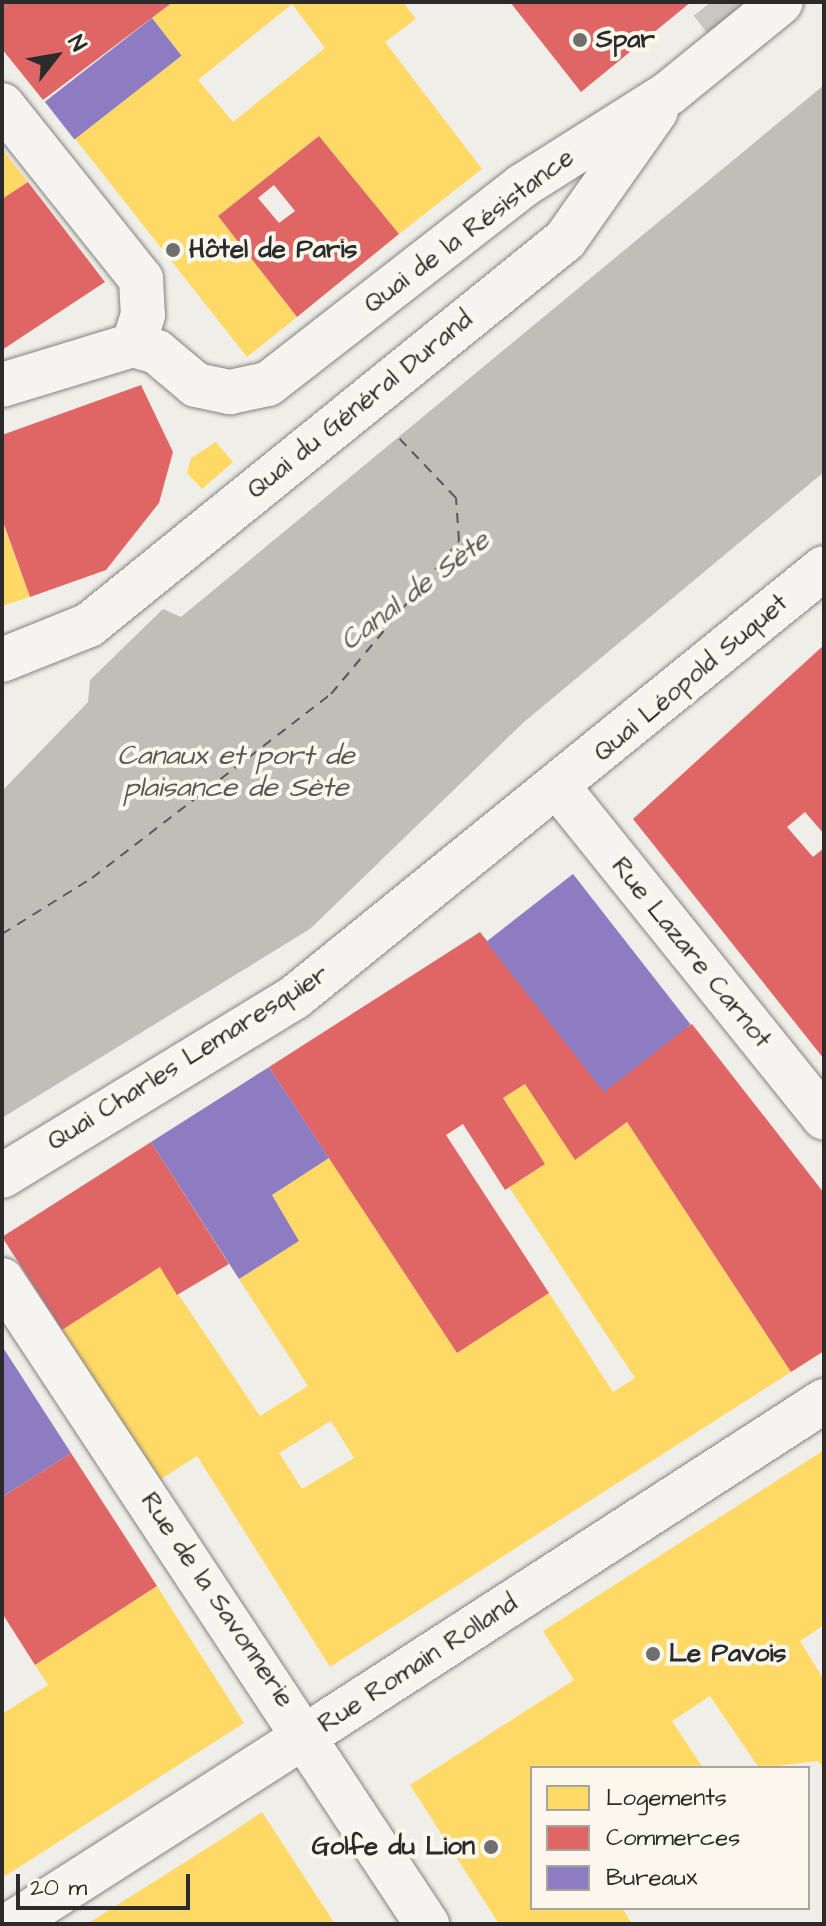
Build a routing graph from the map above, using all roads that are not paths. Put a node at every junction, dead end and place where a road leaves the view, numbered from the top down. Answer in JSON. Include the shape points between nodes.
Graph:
{"nodes":[{"id":1,"x":781,"y":2,"type":"edge"},
{"id":2,"x":669,"y":93,"type":"junction"},
{"id":3,"x":2,"y":105,"type":"edge"},
{"id":4,"x":133,"y":345,"type":"junction"},
{"id":5,"x":2,"y":385,"type":"edge"},
{"id":6,"x":824,"y":568,"type":"edge"},
{"id":7,"x":2,"y":660,"type":"edge"},
{"id":8,"x":559,"y":788,"type":"junction"},
{"id":9,"x":824,"y":1118,"type":"edge"},
{"id":10,"x":2,"y":1176,"type":"edge"},
{"id":11,"x":2,"y":1280,"type":"edge"},
{"id":12,"x":824,"y":1401,"type":"edge"},
{"id":13,"x":307,"y":1735,"type":"junction"},
{"id":14,"x":11,"y":1924,"type":"edge"},
{"id":15,"x":427,"y":1924,"type":"edge"}],
"edges":[{"from":1,"to":2,"type":"main road","name":"Quai de la Résistance"},
{"from":2,"to":4,"type":"main road","name":"Quai de la Résistance","via":[[522,186],[268,384],[230,392],[196,385],[157,352]]},
{"from":2,"to":7,"type":"main road","name":"Quai du Général Durand","via":[[565,240],[89,625]]},
{"from":3,"to":4,"type":"main road","via":[[141,279],[143,315]]},
{"from":4,"to":5,"type":"main road"},
{"from":6,"to":8,"type":"main road","name":"Quai Léopold Suquet"},
{"from":8,"to":9,"type":"main road","name":"Rue Lazare Carnot"},
{"from":8,"to":10,"type":"main road","name":"Quai Charles Lemaresquier","via":[[295,997]]},
{"from":11,"to":13,"type":"main road","name":"Rue de la Savonnerie"},
{"from":12,"to":13,"type":"main road","name":"Rue Romain Rolland"},
{"from":13,"to":14,"type":"main road","name":"Rue Romain Rolland"},
{"from":13,"to":15,"type":"main road","name":"Rue de la Savonnerie"}]}
